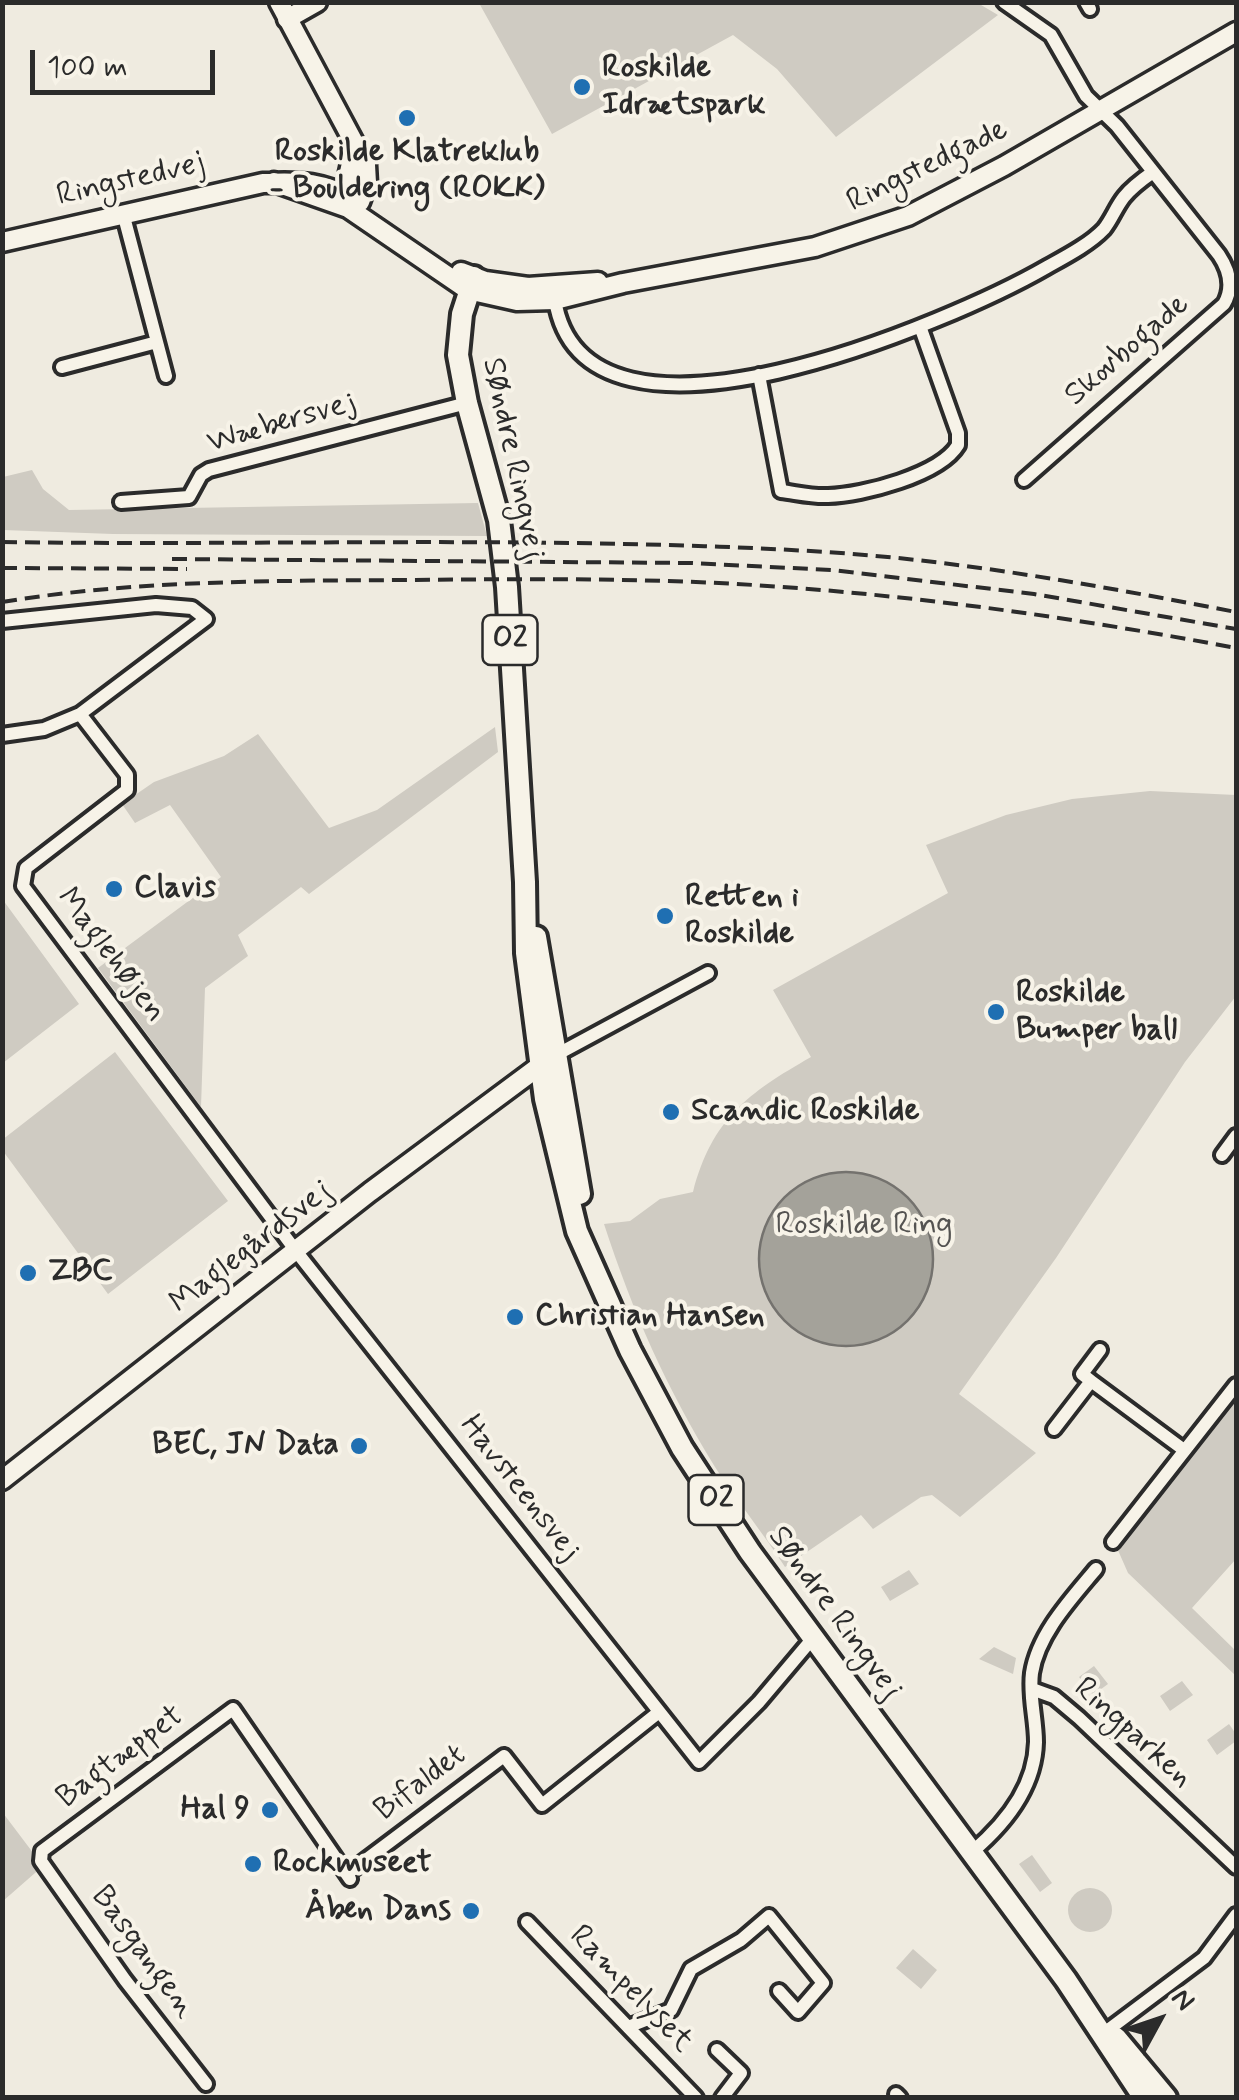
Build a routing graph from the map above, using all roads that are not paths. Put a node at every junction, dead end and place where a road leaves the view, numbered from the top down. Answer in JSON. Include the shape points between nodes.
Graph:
{"nodes":[{"id":1,"x":318,"y":2,"type":"edge"},
{"id":2,"x":1004,"y":2,"type":"edge"},
{"id":3,"x":1028,"y":8,"type":"edge"},
{"id":4,"x":283,"y":11,"type":"edge"},
{"id":5,"x":1236,"y":32,"type":"edge"},
{"id":6,"x":1101,"y":110,"type":"junction"},
{"id":7,"x":1152,"y":172,"type":"junction"},
{"id":8,"x":351,"y":201,"type":"junction"},
{"id":9,"x":123,"y":213,"type":"junction"},
{"id":10,"x":2,"y":242,"type":"edge"},
{"id":11,"x":471,"y":284,"type":"junction"},
{"id":12,"x":618,"y":284,"type":"junction"},
{"id":13,"x":555,"y":300,"type":"junction"},
{"id":14,"x":921,"y":329,"type":"junction"},
{"id":15,"x":157,"y":342,"type":"junction"},
{"id":16,"x":62,"y":366,"type":"dead end"},
{"id":17,"x":759,"y":375,"type":"junction"},
{"id":18,"x":166,"y":376,"type":"dead end"},
{"id":19,"x":467,"y":402,"type":"junction"},
{"id":20,"x":1024,"y":480,"type":"dead end"},
{"id":21,"x":122,"y":502,"type":"dead end"},
{"id":22,"x":2,"y":621,"type":"edge"},
{"id":23,"x":80,"y":714,"type":"junction"},
{"id":24,"x":2,"y":735,"type":"edge"},
{"id":25,"x":708,"y":972,"type":"dead end"},
{"id":26,"x":548,"y":1060,"type":"junction"},
{"id":27,"x":1236,"y":1136,"type":"edge"},
{"id":28,"x":1222,"y":1154,"type":"dead end"},
{"id":29,"x":296,"y":1251,"type":"junction"},
{"id":30,"x":1100,"y":1350,"type":"dead end"},
{"id":31,"x":1090,"y":1381,"type":"junction"},
{"id":32,"x":1236,"y":1385,"type":"edge"},
{"id":33,"x":1054,"y":1429,"type":"dead end"},
{"id":34,"x":1184,"y":1450,"type":"junction"},
{"id":35,"x":2,"y":1480,"type":"edge"},
{"id":36,"x":1113,"y":1542,"type":"dead end"},
{"id":37,"x":1096,"y":1570,"type":"dead end"},
{"id":38,"x":814,"y":1638,"type":"junction"},
{"id":39,"x":1032,"y":1690,"type":"junction"},
{"id":40,"x":660,"y":1712,"type":"junction"},
{"id":41,"x":42,"y":1851,"type":"joint"},
{"id":42,"x":972,"y":1852,"type":"junction"},
{"id":43,"x":1236,"y":1867,"type":"edge"},
{"id":44,"x":349,"y":1877,"type":"joint"},
{"id":45,"x":1236,"y":1915,"type":"edge"},
{"id":46,"x":526,"y":1922,"type":"dead end"},
{"id":47,"x":778,"y":1991,"type":"dead end"},
{"id":48,"x":628,"y":2027,"type":"junction"},
{"id":49,"x":1104,"y":2032,"type":"junction"},
{"id":50,"x":717,"y":2050,"type":"dead end"},
{"id":51,"x":206,"y":2084,"type":"dead end"},
{"id":52,"x":694,"y":2097,"type":"edge"},
{"id":53,"x":722,"y":2098,"type":"edge"},
{"id":54,"x":1144,"y":2098,"type":"edge"},
{"id":55,"x":1166,"y":2098,"type":"edge"}],
"edges":[{"from":1,"to":4,"type":"street"},
{"from":2,"to":3,"type":"street","name":"Skovbogade"},
{"from":3,"to":6,"type":"street","name":"Skovbogade"},
{"from":4,"to":8,"type":"street","via":[[368,172]]},
{"from":5,"to":6,"type":"street","name":"Ringstedgade"},
{"from":6,"to":7,"type":"street","name":"Skovbogade"},
{"from":6,"to":12,"type":"street","name":"Ringstedgade","via":[[941,200],[864,234]]},
{"from":7,"to":14,"type":"street","via":[[1126,193],[1098,235]]},
{"from":7,"to":20,"type":"street","name":"Skovbogade","via":[[1227,268],[1228,297]]},
{"from":8,"to":9,"type":"street","name":"Ringstedvej","via":[[274,182]]},
{"from":8,"to":11,"type":"street","name":"Ringstedvej"},
{"from":9,"to":10,"type":"street","name":"Ringstedvej"},
{"from":9,"to":15,"type":"street"},
{"from":11,"to":12,"type":"street","name":"Ringstedgade"},
{"from":11,"to":13,"type":"street","name":"Ringstedgade","via":[[517,302]]},
{"from":11,"to":19,"type":"main road","name":"Søndre Ringvej","number":"O2","via":[[458,355]]},
{"from":12,"to":13,"type":"street","name":"Ringstedgade"},
{"from":13,"to":17,"type":"street","via":[[570,339],[613,374],[665,384]]},
{"from":14,"to":17,"type":"street"},
{"from":14,"to":17,"type":"street","via":[[958,445],[943,461],[858,493],[781,491]]},
{"from":15,"to":16,"type":"street"},
{"from":15,"to":18,"type":"street"},
{"from":19,"to":21,"type":"street","name":"Wæbersvej","via":[[208,470],[190,497]]},
{"from":19,"to":26,"type":"main road","name":"Søndre Ringvej","number":"O2","via":[[499,520],[525,882]]},
{"from":22,"to":23,"type":"street","via":[[156,605],[192,608],[206,619]]},
{"from":23,"to":24,"type":"street","via":[[44,729]]},
{"from":23,"to":29,"type":"street","name":"Maglehøjen","via":[[127,775],[127,790],[26,868],[24,886]]},
{"from":25,"to":26,"type":"street"},
{"from":26,"to":29,"type":"street","name":"Maglegårdsvej"},
{"from":26,"to":38,"type":"main road","name":"Søndre Ringvej","number":"O2","via":[[593,1260],[637,1364],[750,1552]]},
{"from":27,"to":28,"type":"street"},
{"from":29,"to":35,"type":"street","name":"Maglegårdsvej"},
{"from":29,"to":40,"type":"street","name":"Havsteensvej"},
{"from":30,"to":31,"type":"street","via":[[1082,1374]]},
{"from":31,"to":33,"type":"street"},
{"from":31,"to":34,"type":"street"},
{"from":32,"to":34,"type":"street"},
{"from":34,"to":36,"type":"street"},
{"from":37,"to":39,"type":"street","name":"Ringparken","via":[[1047,1632]]},
{"from":38,"to":40,"type":"street","name":"Havsteensvej","via":[[698,1762]]},
{"from":38,"to":42,"type":"main road","name":"Søndre Ringvej","number":"O2"},
{"from":39,"to":42,"type":"street","name":"Ringparken","via":[[1036,1744],[1022,1793]]},
{"from":39,"to":43,"type":"street","name":"Ringparken","via":[[1054,1697],[1079,1718]]},
{"from":40,"to":44,"type":"street","name":"Bifaldet","via":[[542,1805],[504,1756]]},
{"from":41,"to":44,"type":"street","name":"Bagtæppet","via":[[233,1709]]},
{"from":41,"to":51,"type":"street","name":"Basgangen","via":[[42,1861],[124,1980]]},
{"from":42,"to":49,"type":"main road","name":"Søndre Ringvej","number":"O2"},
{"from":45,"to":49,"type":"street","via":[[1204,1958]]},
{"from":46,"to":48,"type":"street","name":"Rampelyset"},
{"from":47,"to":48,"type":"street","via":[[798,2012],[823,1983],[769,1916],[691,1969],[671,2010]]},
{"from":48,"to":52,"type":"street","name":"Rampelyset"},
{"from":49,"to":54,"type":"main road","name":"Søndre Ringvej","number":"O2"},
{"from":49,"to":55,"type":"main road","name":"Søndre Ringvej","number":"O2"},
{"from":50,"to":53,"type":"street","name":"Rampelyset","via":[[740,2073]]}]}
